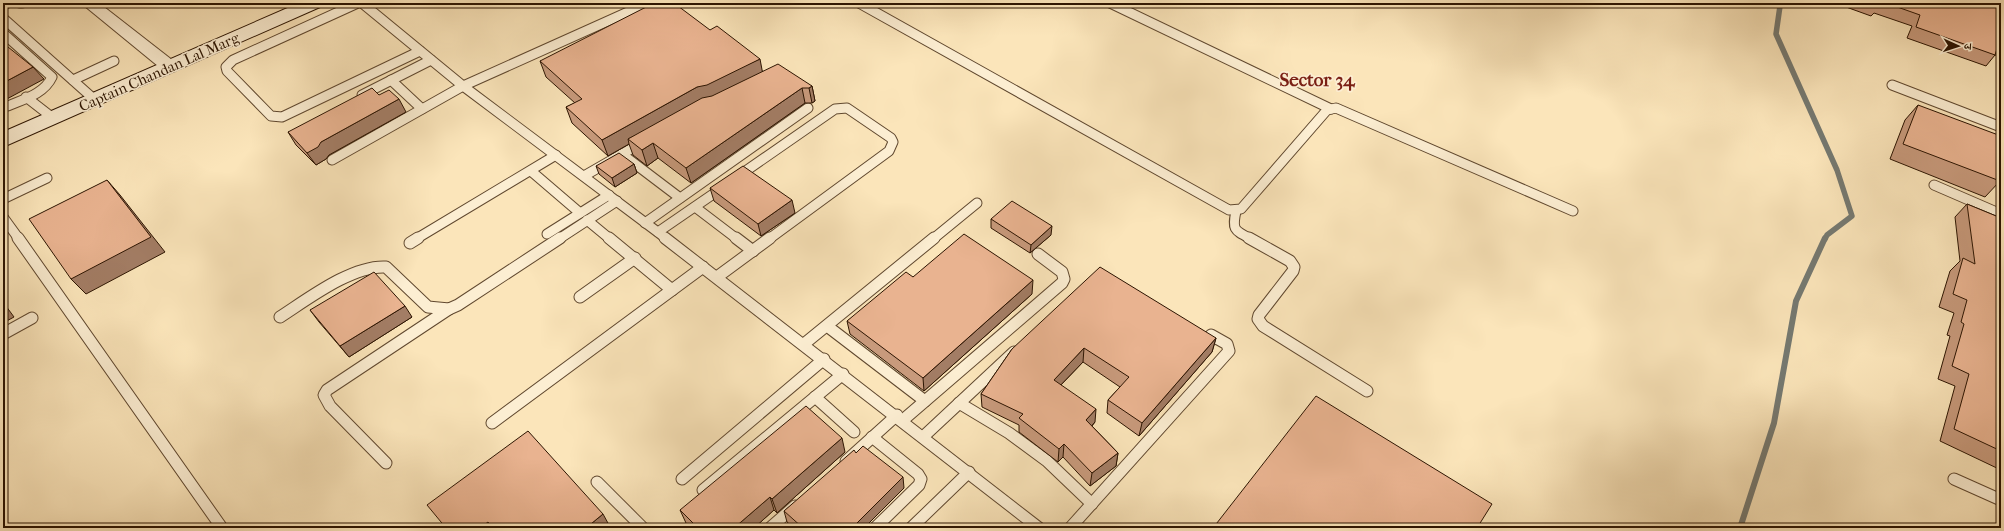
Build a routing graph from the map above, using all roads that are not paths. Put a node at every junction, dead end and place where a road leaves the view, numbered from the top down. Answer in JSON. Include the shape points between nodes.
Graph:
{"nodes":[{"id":1,"x":8,"y":3,"type":"edge"},
{"id":2,"x":89,"y":3,"type":"edge"},
{"id":3,"x":314,"y":3,"type":"edge"},
{"id":4,"x":358,"y":3,"type":"edge"},
{"id":5,"x":362,"y":3,"type":"edge"},
{"id":6,"x":648,"y":3,"type":"edge"},
{"id":7,"x":859,"y":3,"type":"edge"},
{"id":8,"x":1110,"y":3,"type":"edge"},
{"id":9,"x":3,"y":5,"type":"edge"},
{"id":10,"x":3,"y":18,"type":"edge"},
{"id":11,"x":3,"y":34,"type":"edge"},
{"id":12,"x":420,"y":51,"type":"junction"},
{"id":13,"x":431,"y":60,"type":"junction"},
{"id":14,"x":114,"y":61,"type":"dead end"},
{"id":15,"x":170,"y":67,"type":"junction"},
{"id":16,"x":73,"y":80,"type":"junction"},
{"id":17,"x":391,"y":80,"type":"junction"},
{"id":18,"x":1892,"y":85,"type":"dead end"},
{"id":19,"x":463,"y":86,"type":"junction"},
{"id":20,"x":26,"y":97,"type":"junction"},
{"id":21,"x":95,"y":100,"type":"junction"},
{"id":22,"x":351,"y":100,"type":"edge"},
{"id":23,"x":8,"y":106,"type":"dead end"},
{"id":24,"x":808,"y":108,"type":"dead end"},
{"id":25,"x":422,"y":109,"type":"junction"},
{"id":26,"x":1331,"y":109,"type":"junction"},
{"id":27,"x":53,"y":118,"type":"junction"},
{"id":28,"x":2001,"y":127,"type":"edge"},
{"id":29,"x":649,"y":139,"type":"edge"},
{"id":30,"x":3,"y":140,"type":"edge"},
{"id":31,"x":622,"y":154,"type":"junction"},
{"id":32,"x":556,"y":155,"type":"junction"},
{"id":33,"x":332,"y":160,"type":"dead end"},
{"id":34,"x":531,"y":171,"type":"junction"},
{"id":35,"x":584,"y":176,"type":"junction"},
{"id":36,"x":47,"y":178,"type":"dead end"},
{"id":37,"x":1934,"y":185,"type":"dead end"},
{"id":38,"x":613,"y":198,"type":"junction"},
{"id":39,"x":680,"y":198,"type":"junction"},
{"id":40,"x":3,"y":199,"type":"edge"},
{"id":41,"x":977,"y":203,"type":"dead end"},
{"id":42,"x":695,"y":207,"type":"junction"},
{"id":43,"x":1236,"y":211,"type":"junction"},
{"id":44,"x":1573,"y":211,"type":"dead end"},
{"id":45,"x":2001,"y":214,"type":"edge"},
{"id":46,"x":3,"y":217,"type":"edge"},
{"id":47,"x":583,"y":217,"type":"junction"},
{"id":48,"x":646,"y":223,"type":"junction"},
{"id":49,"x":658,"y":232,"type":"junction"},
{"id":50,"x":547,"y":234,"type":"dead end"},
{"id":51,"x":410,"y":243,"type":"dead end"},
{"id":52,"x":753,"y":251,"type":"junction"},
{"id":53,"x":1038,"y":254,"type":"dead end"},
{"id":54,"x":634,"y":258,"type":"junction"},
{"id":55,"x":703,"y":267,"type":"junction"},
{"id":56,"x":717,"y":277,"type":"junction"},
{"id":57,"x":672,"y":290,"type":"junction"},
{"id":58,"x":580,"y":297,"type":"dead end"},
{"id":59,"x":449,"y":309,"type":"junction"},
{"id":60,"x":280,"y":317,"type":"dead end"},
{"id":61,"x":32,"y":318,"type":"dead end"},
{"id":62,"x":826,"y":326,"type":"junction"},
{"id":63,"x":3,"y":334,"type":"edge"},
{"id":64,"x":1211,"y":335,"type":"edge"},
{"id":65,"x":804,"y":344,"type":"junction"},
{"id":66,"x":1022,"y":344,"type":"edge"},
{"id":67,"x":824,"y":359,"type":"junction"},
{"id":68,"x":843,"y":374,"type":"junction"},
{"id":69,"x":1367,"y":391,"type":"dead end"},
{"id":70,"x":815,"y":397,"type":"junction"},
{"id":71,"x":925,"y":401,"type":"junction"},
{"id":72,"x":960,"y":403,"type":"junction"},
{"id":73,"x":900,"y":418,"type":"junction"},
{"id":74,"x":492,"y":423,"type":"dead end"},
{"id":75,"x":854,"y":432,"type":"dead end"},
{"id":76,"x":924,"y":436,"type":"junction"},
{"id":77,"x":872,"y":437,"type":"junction"},
{"id":78,"x":386,"y":463,"type":"dead end"},
{"id":79,"x":838,"y":468,"type":"edge"},
{"id":80,"x":969,"y":472,"type":"junction"},
{"id":81,"x":682,"y":479,"type":"dead end"},
{"id":82,"x":1954,"y":479,"type":"dead end"},
{"id":83,"x":597,"y":482,"type":"dead end"},
{"id":84,"x":703,"y":490,"type":"edge"},
{"id":85,"x":804,"y":498,"type":"edge"},
{"id":86,"x":2001,"y":500,"type":"edge"},
{"id":87,"x":1092,"y":504,"type":"junction"},
{"id":88,"x":222,"y":528,"type":"edge"},
{"id":89,"x":643,"y":528,"type":"edge"},
{"id":90,"x":770,"y":528,"type":"edge"},
{"id":91,"x":875,"y":528,"type":"edge"},
{"id":92,"x":911,"y":528,"type":"edge"},
{"id":93,"x":1039,"y":528,"type":"edge"},
{"id":94,"x":1070,"y":528,"type":"edge"}],
"edges":[{"from":1,"to":9,"type":"lane"},
{"from":2,"to":15,"type":"street"},
{"from":3,"to":15,"type":"street","name":"Captain Chandan Lal Marg"},
{"from":4,"to":12,"type":"lane","via":[[232,60],[226,67],[227,71],[271,116],[282,117]]},
{"from":5,"to":12,"type":"lane"},
{"from":6,"to":19,"type":"lane"},
{"from":7,"to":43,"type":"lane","via":[[1219,206]]},
{"from":8,"to":26,"type":"lane"},
{"from":10,"to":16,"type":"lane"},
{"from":11,"to":20,"type":"lane","via":[[52,77],[50,83],[42,90]]},
{"from":12,"to":13,"type":"lane"},
{"from":13,"to":17,"type":"lane"},
{"from":13,"to":19,"type":"lane"},
{"from":14,"to":16,"type":"lane"},
{"from":15,"to":21,"type":"street","name":"Captain Chandan Lal Marg"},
{"from":16,"to":21,"type":"lane"},
{"from":17,"to":22,"type":"lane"},
{"from":17,"to":25,"type":"lane"},
{"from":18,"to":28,"type":"lane"},
{"from":19,"to":25,"type":"lane"},
{"from":19,"to":32,"type":"lane"},
{"from":20,"to":23,"type":"lane"},
{"from":20,"to":27,"type":"lane"},
{"from":21,"to":27,"type":"street","name":"Captain Chandan Lal Marg"},
{"from":24,"to":39,"type":"lane"},
{"from":25,"to":33,"type":"lane"},
{"from":26,"to":43,"type":"lane","via":[[1327,110],[1241,209]]},
{"from":26,"to":44,"type":"lane","via":[[1345,110]]},
{"from":27,"to":30,"type":"street","name":"Captain Chandan Lal Marg"},
{"from":29,"to":31,"type":"lane"},
{"from":31,"to":35,"type":"lane"},
{"from":31,"to":39,"type":"lane"},
{"from":32,"to":34,"type":"lane"},
{"from":32,"to":35,"type":"lane"},
{"from":34,"to":47,"type":"lane"},
{"from":34,"to":51,"type":"lane"},
{"from":35,"to":38,"type":"lane"},
{"from":36,"to":40,"type":"lane"},
{"from":37,"to":45,"type":"lane"},
{"from":38,"to":47,"type":"lane"},
{"from":38,"to":48,"type":"lane"},
{"from":39,"to":48,"type":"lane"},
{"from":41,"to":62,"type":"lane"},
{"from":42,"to":49,"type":"lane"},
{"from":42,"to":52,"type":"lane"},
{"from":42,"to":52,"type":"lane","via":[[835,108],[847,108],[891,138],[893,142],[889,151]]},
{"from":43,"to":69,"type":"lane","via":[[1233,225],[1236,231],[1290,261],[1294,267],[1259,315],[1258,319],[1263,326]]},
{"from":46,"to":88,"type":"lane"},
{"from":47,"to":50,"type":"lane"},
{"from":47,"to":54,"type":"lane"},
{"from":47,"to":59,"type":"lane"},
{"from":48,"to":49,"type":"lane"},
{"from":49,"to":55,"type":"lane"},
{"from":52,"to":56,"type":"lane"},
{"from":53,"to":71,"type":"lane","via":[[1062,272],[1062,283]]},
{"from":54,"to":57,"type":"lane"},
{"from":54,"to":58,"type":"lane"},
{"from":55,"to":56,"type":"lane"},
{"from":55,"to":57,"type":"lane"},
{"from":56,"to":65,"type":"lane"},
{"from":57,"to":74,"type":"lane"},
{"from":59,"to":60,"type":"lane","via":[[428,307],[381,265],[359,270]]},
{"from":59,"to":78,"type":"lane","via":[[324,395],[330,406]]},
{"from":61,"to":63,"type":"lane"},
{"from":62,"to":65,"type":"lane"},
{"from":62,"to":71,"type":"lane"},
{"from":64,"to":87,"type":"lane","via":[[1227,344],[1229,351]]},
{"from":65,"to":67,"type":"lane"},
{"from":66,"to":72,"type":"lane"},
{"from":67,"to":68,"type":"lane"},
{"from":67,"to":81,"type":"lane"},
{"from":68,"to":70,"type":"lane"},
{"from":68,"to":73,"type":"lane"},
{"from":70,"to":75,"type":"lane"},
{"from":70,"to":84,"type":"lane"},
{"from":71,"to":73,"type":"lane"},
{"from":72,"to":76,"type":"lane"},
{"from":72,"to":87,"type":"lane","via":[[1009,433],[1046,460]]},
{"from":73,"to":76,"type":"lane"},
{"from":73,"to":77,"type":"lane"},
{"from":76,"to":80,"type":"lane"},
{"from":77,"to":79,"type":"lane"},
{"from":77,"to":91,"type":"lane","via":[[921,479],[919,485]]},
{"from":80,"to":92,"type":"lane"},
{"from":80,"to":93,"type":"lane"},
{"from":82,"to":86,"type":"lane"},
{"from":83,"to":89,"type":"lane"},
{"from":85,"to":90,"type":"lane"},
{"from":87,"to":94,"type":"lane"}]}
